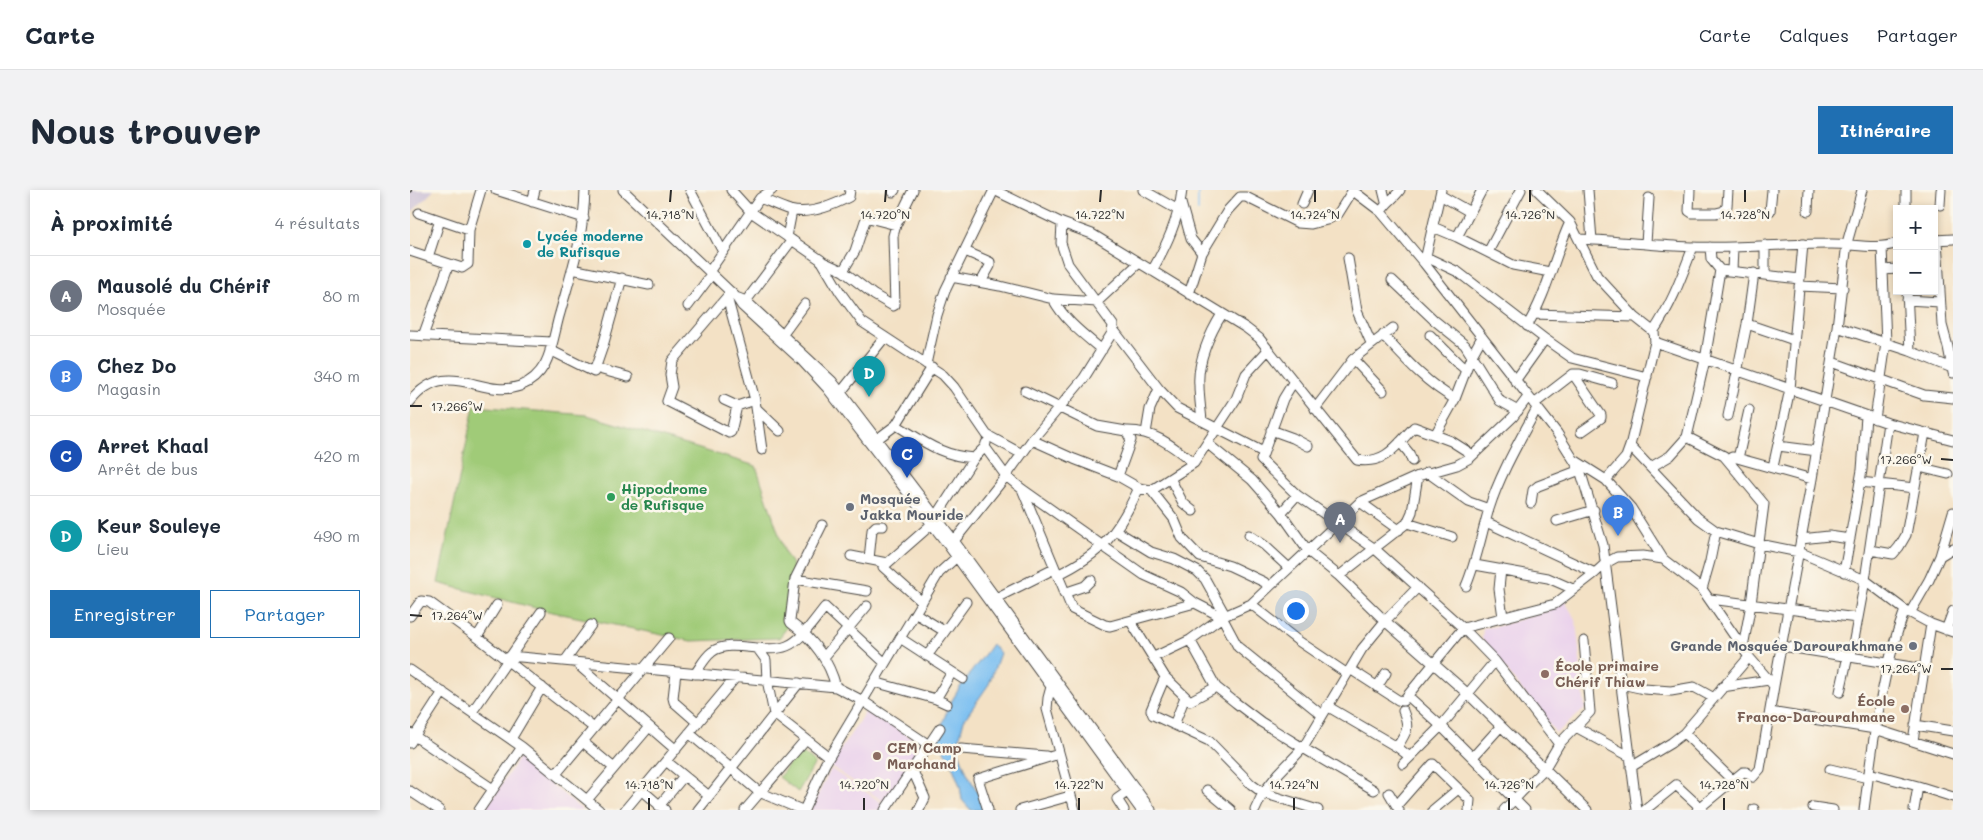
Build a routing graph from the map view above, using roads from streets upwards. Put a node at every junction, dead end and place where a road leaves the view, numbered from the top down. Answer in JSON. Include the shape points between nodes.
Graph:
{"nodes":[{"id":1,"x":481,"y":190,"type":"edge"},
{"id":2,"x":496,"y":190,"type":"edge"},
{"id":3,"x":535,"y":190,"type":"edge"},
{"id":4,"x":585,"y":190,"type":"edge"},
{"id":5,"x":622,"y":190,"type":"edge"},
{"id":6,"x":690,"y":190,"type":"edge"},
{"id":7,"x":731,"y":190,"type":"edge"},
{"id":8,"x":772,"y":190,"type":"edge"},
{"id":9,"x":850,"y":190,"type":"edge"},
{"id":10,"x":913,"y":190,"type":"edge"},
{"id":11,"x":994,"y":190,"type":"edge"},
{"id":12,"x":1143,"y":190,"type":"edge"},
{"id":13,"x":1182,"y":190,"type":"edge"},
{"id":14,"x":1308,"y":190,"type":"edge"},
{"id":15,"x":1383,"y":190,"type":"edge"},
{"id":16,"x":1400,"y":190,"type":"edge"},
{"id":17,"x":1482,"y":190,"type":"edge"},
{"id":18,"x":1521,"y":190,"type":"edge"},
{"id":19,"x":1537,"y":190,"type":"edge"},
{"id":20,"x":1588,"y":190,"type":"edge"},
{"id":21,"x":1690,"y":190,"type":"edge"},
{"id":22,"x":1728,"y":190,"type":"edge"},
{"id":23,"x":1772,"y":190,"type":"edge"},
{"id":24,"x":1809,"y":190,"type":"edge"},
{"id":25,"x":1862,"y":190,"type":"edge"},
{"id":26,"x":1906,"y":190,"type":"edge"},
{"id":27,"x":1941,"y":190,"type":"edge"},
{"id":28,"x":1355,"y":191,"type":"edge"},
{"id":29,"x":1440,"y":193,"type":"edge"},
{"id":30,"x":760,"y":198,"type":"junction"},
{"id":31,"x":1649,"y":198,"type":"dead end"},
{"id":32,"x":532,"y":202,"type":"junction"},
{"id":33,"x":1386,"y":202,"type":"junction"},
{"id":34,"x":1302,"y":204,"type":"dead end"},
{"id":35,"x":1906,"y":205,"type":"edge"},
{"id":36,"x":1940,"y":205,"type":"dead end"},
{"id":37,"x":1179,"y":207,"type":"junction"},
{"id":38,"x":792,"y":210,"type":"junction"},
{"id":39,"x":1770,"y":211,"type":"dead end"},
{"id":40,"x":419,"y":212,"type":"dead end"},
{"id":41,"x":751,"y":212,"type":"junction"},
{"id":42,"x":1382,"y":212,"type":"junction"},
{"id":43,"x":1470,"y":212,"type":"junction"},
{"id":44,"x":1808,"y":212,"type":"dead end"},
{"id":45,"x":584,"y":218,"type":"junction"},
{"id":46,"x":440,"y":220,"type":"junction"},
{"id":47,"x":1570,"y":222,"type":"junction"},
{"id":48,"x":1062,"y":223,"type":"junction"},
{"id":49,"x":896,"y":225,"type":"junction"},
{"id":50,"x":1433,"y":227,"type":"junction"},
{"id":51,"x":469,"y":230,"type":"junction"},
{"id":52,"x":1457,"y":237,"type":"junction"},
{"id":53,"x":790,"y":238,"type":"junction"},
{"id":54,"x":1580,"y":239,"type":"junction"},
{"id":55,"x":1953,"y":239,"type":"edge"},
{"id":56,"x":1592,"y":240,"type":"junction"},
{"id":57,"x":1938,"y":240,"type":"edge"},
{"id":58,"x":1646,"y":243,"type":"junction"},
{"id":59,"x":1847,"y":243,"type":"junction"},
{"id":60,"x":1803,"y":244,"type":"junction"},
{"id":61,"x":1893,"y":244,"type":"edge"},
{"id":62,"x":1765,"y":245,"type":"junction"},
{"id":63,"x":1693,"y":247,"type":"junction"},
{"id":64,"x":1710,"y":247,"type":"junction"},
{"id":65,"x":1733,"y":247,"type":"junction"},
{"id":66,"x":1882,"y":247,"type":"junction"},
{"id":67,"x":410,"y":251,"type":"edge"},
{"id":68,"x":965,"y":251,"type":"junction"},
{"id":69,"x":723,"y":252,"type":"junction"},
{"id":70,"x":1488,"y":252,"type":"junction"},
{"id":71,"x":1202,"y":253,"type":"junction"},
{"id":72,"x":428,"y":257,"type":"junction"},
{"id":73,"x":1348,"y":258,"type":"dead end"},
{"id":74,"x":821,"y":260,"type":"junction"},
{"id":75,"x":1425,"y":260,"type":"junction"},
{"id":76,"x":1138,"y":263,"type":"junction"},
{"id":77,"x":449,"y":264,"type":"junction"},
{"id":78,"x":572,"y":269,"type":"junction"},
{"id":79,"x":1893,"y":269,"type":"edge"},
{"id":80,"x":1720,"y":270,"type":"junction"},
{"id":81,"x":1883,"y":270,"type":"junction"},
{"id":82,"x":843,"y":271,"type":"junction"},
{"id":83,"x":1152,"y":271,"type":"junction"},
{"id":84,"x":1732,"y":271,"type":"junction"},
{"id":85,"x":1550,"y":272,"type":"junction"},
{"id":86,"x":710,"y":273,"type":"junction"},
{"id":87,"x":1754,"y":273,"type":"junction"},
{"id":88,"x":1765,"y":274,"type":"junction"},
{"id":89,"x":951,"y":277,"type":"junction"},
{"id":90,"x":622,"y":278,"type":"junction"},
{"id":91,"x":1392,"y":280,"type":"dead end"},
{"id":92,"x":982,"y":282,"type":"junction"},
{"id":93,"x":1800,"y":283,"type":"junction"},
{"id":94,"x":649,"y":285,"type":"dead end"},
{"id":95,"x":1938,"y":285,"type":"edge"},
{"id":96,"x":1843,"y":288,"type":"junction"},
{"id":97,"x":1190,"y":294,"type":"junction"},
{"id":98,"x":731,"y":295,"type":"junction"},
{"id":99,"x":1907,"y":296,"type":"edge"},
{"id":100,"x":1053,"y":299,"type":"junction"},
{"id":101,"x":746,"y":300,"type":"junction"},
{"id":102,"x":1097,"y":302,"type":"junction"},
{"id":103,"x":1940,"y":302,"type":"junction"},
{"id":104,"x":805,"y":304,"type":"dead end"},
{"id":105,"x":688,"y":306,"type":"dead end"},
{"id":106,"x":1222,"y":314,"type":"junction"},
{"id":107,"x":1534,"y":314,"type":"junction"},
{"id":108,"x":1635,"y":317,"type":"junction"},
{"id":109,"x":1748,"y":324,"type":"junction"},
{"id":110,"x":1527,"y":326,"type":"junction"},
{"id":111,"x":1837,"y":327,"type":"junction"},
{"id":112,"x":1393,"y":328,"type":"dead end"},
{"id":113,"x":1113,"y":329,"type":"junction"},
{"id":114,"x":1653,"y":332,"type":"junction"},
{"id":115,"x":783,"y":334,"type":"junction"},
{"id":116,"x":410,"y":335,"type":"edge"},
{"id":117,"x":1383,"y":335,"type":"junction"},
{"id":118,"x":1430,"y":335,"type":"dead end"},
{"id":119,"x":423,"y":336,"type":"junction"},
{"id":120,"x":885,"y":337,"type":"junction"},
{"id":121,"x":1482,"y":337,"type":"junction"},
{"id":122,"x":1545,"y":339,"type":"junction"},
{"id":123,"x":1794,"y":340,"type":"junction"},
{"id":124,"x":1655,"y":342,"type":"junction"},
{"id":125,"x":1886,"y":343,"type":"junction"},
{"id":126,"x":1371,"y":344,"type":"junction"},
{"id":127,"x":551,"y":346,"type":"junction"},
{"id":128,"x":1102,"y":350,"type":"junction"},
{"id":129,"x":1268,"y":350,"type":"junction"},
{"id":130,"x":1910,"y":351,"type":"junction"},
{"id":131,"x":1471,"y":357,"type":"junction"},
{"id":132,"x":1353,"y":359,"type":"junction"},
{"id":133,"x":1705,"y":360,"type":"junction"},
{"id":134,"x":1832,"y":362,"type":"junction"},
{"id":135,"x":929,"y":366,"type":"junction"},
{"id":136,"x":595,"y":368,"type":"junction"},
{"id":137,"x":1466,"y":370,"type":"junction"},
{"id":138,"x":1952,"y":370,"type":"edge"},
{"id":139,"x":1738,"y":371,"type":"junction"},
{"id":140,"x":1574,"y":374,"type":"junction"},
{"id":141,"x":628,"y":377,"type":"dead end"},
{"id":142,"x":1647,"y":377,"type":"junction"},
{"id":143,"x":1881,"y":380,"type":"junction"},
{"id":144,"x":1294,"y":381,"type":"junction"},
{"id":145,"x":1516,"y":382,"type":"junction"},
{"id":146,"x":1612,"y":383,"type":"dead end"},
{"id":147,"x":1158,"y":389,"type":"junction"},
{"id":148,"x":1790,"y":389,"type":"junction"},
{"id":149,"x":1384,"y":391,"type":"dead end"},
{"id":150,"x":840,"y":392,"type":"junction"},
{"id":151,"x":1025,"y":392,"type":"dead end"},
{"id":152,"x":1953,"y":398,"type":"edge"},
{"id":153,"x":724,"y":400,"type":"dead end"},
{"id":154,"x":1455,"y":400,"type":"junction"},
{"id":155,"x":410,"y":402,"type":"edge"},
{"id":156,"x":1825,"y":402,"type":"junction"},
{"id":157,"x":1533,"y":403,"type":"junction"},
{"id":158,"x":756,"y":404,"type":"junction"},
{"id":159,"x":736,"y":406,"type":"junction"},
{"id":160,"x":1058,"y":407,"type":"junction"},
{"id":161,"x":1315,"y":409,"type":"junction"},
{"id":162,"x":1749,"y":410,"type":"dead end"},
{"id":163,"x":1518,"y":411,"type":"junction"},
{"id":164,"x":1728,"y":416,"type":"dead end"},
{"id":165,"x":1871,"y":417,"type":"junction"},
{"id":166,"x":1202,"y":421,"type":"junction"},
{"id":167,"x":1888,"y":423,"type":"junction"},
{"id":168,"x":896,"y":425,"type":"junction"},
{"id":169,"x":1217,"y":429,"type":"junction"},
{"id":170,"x":1271,"y":430,"type":"junction"},
{"id":171,"x":780,"y":431,"type":"dead end"},
{"id":172,"x":1126,"y":431,"type":"junction"},
{"id":173,"x":1581,"y":432,"type":"dead end"},
{"id":174,"x":1146,"y":433,"type":"junction"},
{"id":175,"x":1925,"y":433,"type":"junction"},
{"id":176,"x":987,"y":435,"type":"junction"},
{"id":177,"x":1436,"y":435,"type":"junction"},
{"id":178,"x":1687,"y":438,"type":"junction"},
{"id":179,"x":1032,"y":440,"type":"junction"},
{"id":180,"x":1953,"y":440,"type":"edge"},
{"id":181,"x":1400,"y":442,"type":"junction"},
{"id":182,"x":873,"y":443,"type":"junction"},
{"id":183,"x":1208,"y":444,"type":"junction"},
{"id":184,"x":1308,"y":446,"type":"dead end"},
{"id":185,"x":1630,"y":446,"type":"junction"},
{"id":186,"x":1778,"y":446,"type":"junction"},
{"id":187,"x":985,"y":447,"type":"junction"},
{"id":188,"x":762,"y":450,"type":"dead end"},
{"id":189,"x":1816,"y":451,"type":"junction"},
{"id":190,"x":1263,"y":452,"type":"junction"},
{"id":191,"x":1022,"y":454,"type":"junction"},
{"id":192,"x":1473,"y":455,"type":"junction"},
{"id":193,"x":1724,"y":456,"type":"junction"},
{"id":194,"x":974,"y":458,"type":"junction"},
{"id":195,"x":1737,"y":458,"type":"junction"},
{"id":196,"x":1574,"y":460,"type":"junction"},
{"id":197,"x":1412,"y":461,"type":"dead end"},
{"id":198,"x":1194,"y":463,"type":"junction"},
{"id":199,"x":1651,"y":467,"type":"junction"},
{"id":200,"x":1773,"y":467,"type":"junction"},
{"id":201,"x":1919,"y":467,"type":"junction"},
{"id":202,"x":1580,"y":470,"type":"junction"},
{"id":203,"x":1427,"y":472,"type":"junction"},
{"id":204,"x":1948,"y":474,"type":"dead end"},
{"id":205,"x":1006,"y":476,"type":"junction"},
{"id":206,"x":1118,"y":476,"type":"junction"},
{"id":207,"x":1418,"y":476,"type":"junction"},
{"id":208,"x":1812,"y":479,"type":"junction"},
{"id":209,"x":1171,"y":480,"type":"junction"},
{"id":210,"x":1606,"y":480,"type":"junction"},
{"id":211,"x":1860,"y":482,"type":"junction"},
{"id":212,"x":1879,"y":484,"type":"junction"},
{"id":213,"x":1139,"y":488,"type":"junction"},
{"id":214,"x":1915,"y":488,"type":"junction"},
{"id":215,"x":1022,"y":489,"type":"junction"},
{"id":216,"x":1151,"y":490,"type":"junction"},
{"id":217,"x":1297,"y":495,"type":"junction"},
{"id":218,"x":1360,"y":502,"type":"junction"},
{"id":219,"x":1532,"y":503,"type":"dead end"},
{"id":220,"x":1489,"y":509,"type":"junction"},
{"id":221,"x":1594,"y":510,"type":"junction"},
{"id":222,"x":1193,"y":511,"type":"dead end"},
{"id":223,"x":1953,"y":512,"type":"edge"},
{"id":224,"x":1281,"y":513,"type":"junction"},
{"id":225,"x":934,"y":521,"type":"junction"},
{"id":226,"x":1557,"y":521,"type":"dead end"},
{"id":227,"x":1337,"y":522,"type":"junction"},
{"id":228,"x":1486,"y":522,"type":"junction"},
{"id":229,"x":1407,"y":523,"type":"junction"},
{"id":230,"x":822,"y":525,"type":"dead end"},
{"id":231,"x":883,"y":526,"type":"dead end"},
{"id":232,"x":1116,"y":530,"type":"junction"},
{"id":233,"x":1399,"y":530,"type":"junction"},
{"id":234,"x":1716,"y":530,"type":"junction"},
{"id":235,"x":1249,"y":535,"type":"dead end"},
{"id":236,"x":1452,"y":537,"type":"dead end"},
{"id":237,"x":1801,"y":539,"type":"junction"},
{"id":238,"x":1850,"y":539,"type":"junction"},
{"id":239,"x":954,"y":541,"type":"junction"},
{"id":240,"x":1759,"y":544,"type":"junction"},
{"id":241,"x":1104,"y":545,"type":"junction"},
{"id":242,"x":1953,"y":548,"type":"edge"},
{"id":243,"x":1375,"y":549,"type":"junction"},
{"id":244,"x":1870,"y":550,"type":"junction"},
{"id":245,"x":1308,"y":551,"type":"junction"},
{"id":246,"x":1799,"y":552,"type":"junction"},
{"id":247,"x":960,"y":554,"type":"junction"},
{"id":248,"x":852,"y":556,"type":"dead end"},
{"id":249,"x":1940,"y":556,"type":"junction"},
{"id":250,"x":869,"y":559,"type":"junction"},
{"id":251,"x":1663,"y":559,"type":"junction"},
{"id":252,"x":887,"y":563,"type":"junction"},
{"id":253,"x":1606,"y":563,"type":"junction"},
{"id":254,"x":1475,"y":565,"type":"junction"},
{"id":255,"x":1289,"y":568,"type":"junction"},
{"id":256,"x":1501,"y":569,"type":"junction"},
{"id":257,"x":1055,"y":572,"type":"junction"},
{"id":258,"x":1844,"y":572,"type":"junction"},
{"id":259,"x":1595,"y":573,"type":"junction"},
{"id":260,"x":1339,"y":576,"type":"junction"},
{"id":261,"x":795,"y":579,"type":"junction"},
{"id":262,"x":1091,"y":580,"type":"dead end"},
{"id":263,"x":1865,"y":580,"type":"junction"},
{"id":264,"x":1466,"y":586,"type":"dead end"},
{"id":265,"x":1269,"y":587,"type":"junction"},
{"id":266,"x":1418,"y":587,"type":"junction"},
{"id":267,"x":1573,"y":589,"type":"junction"},
{"id":268,"x":1702,"y":589,"type":"junction"},
{"id":269,"x":867,"y":591,"type":"dead end"},
{"id":270,"x":1064,"y":593,"type":"junction"},
{"id":271,"x":996,"y":598,"type":"junction"},
{"id":272,"x":1710,"y":600,"type":"junction"},
{"id":273,"x":922,"y":602,"type":"junction"},
{"id":274,"x":966,"y":602,"type":"dead end"},
{"id":275,"x":1196,"y":603,"type":"junction"},
{"id":276,"x":1251,"y":604,"type":"junction"},
{"id":277,"x":1751,"y":604,"type":"junction"},
{"id":278,"x":497,"y":605,"type":"dead end"},
{"id":279,"x":868,"y":606,"type":"dead end"},
{"id":280,"x":1789,"y":608,"type":"junction"},
{"id":281,"x":1953,"y":611,"type":"edge"},
{"id":282,"x":541,"y":612,"type":"dead end"},
{"id":283,"x":1907,"y":612,"type":"junction"},
{"id":284,"x":915,"y":613,"type":"junction"},
{"id":285,"x":410,"y":616,"type":"edge"},
{"id":286,"x":1224,"y":616,"type":"junction"},
{"id":287,"x":1504,"y":617,"type":"junction"},
{"id":288,"x":1858,"y":618,"type":"junction"},
{"id":289,"x":1385,"y":621,"type":"junction"},
{"id":290,"x":1131,"y":622,"type":"junction"},
{"id":291,"x":1931,"y":624,"type":"junction"},
{"id":292,"x":591,"y":625,"type":"dead end"},
{"id":293,"x":1463,"y":628,"type":"junction"},
{"id":294,"x":847,"y":629,"type":"junction"},
{"id":295,"x":944,"y":631,"type":"junction"},
{"id":296,"x":1949,"y":631,"type":"edge"},
{"id":297,"x":804,"y":633,"type":"junction"},
{"id":298,"x":478,"y":637,"type":"junction"},
{"id":299,"x":669,"y":638,"type":"dead end"},
{"id":300,"x":900,"y":638,"type":"junction"},
{"id":301,"x":1190,"y":640,"type":"junction"},
{"id":302,"x":1584,"y":641,"type":"dead end"},
{"id":303,"x":1782,"y":646,"type":"junction"},
{"id":304,"x":1742,"y":647,"type":"junction"},
{"id":305,"x":758,"y":650,"type":"junction"},
{"id":306,"x":927,"y":656,"type":"junction"},
{"id":307,"x":1850,"y":656,"type":"junction"},
{"id":308,"x":824,"y":657,"type":"junction"},
{"id":309,"x":1154,"y":657,"type":"junction"},
{"id":310,"x":1750,"y":657,"type":"junction"},
{"id":311,"x":509,"y":658,"type":"junction"},
{"id":312,"x":565,"y":661,"type":"junction"},
{"id":313,"x":1495,"y":661,"type":"junction"},
{"id":314,"x":575,"y":662,"type":"junction"},
{"id":315,"x":886,"y":663,"type":"junction"},
{"id":316,"x":1435,"y":663,"type":"junction"},
{"id":317,"x":1888,"y":663,"type":"junction"},
{"id":318,"x":644,"y":669,"type":"junction"},
{"id":319,"x":1924,"y":669,"type":"junction"},
{"id":320,"x":410,"y":670,"type":"edge"},
{"id":321,"x":1348,"y":671,"type":"junction"},
{"id":322,"x":676,"y":672,"type":"junction"},
{"id":323,"x":952,"y":672,"type":"junction"},
{"id":324,"x":1386,"y":673,"type":"dead end"},
{"id":325,"x":695,"y":674,"type":"junction"},
{"id":326,"x":1165,"y":676,"type":"junction"},
{"id":327,"x":736,"y":678,"type":"junction"},
{"id":328,"x":963,"y":679,"type":"dead end"},
{"id":329,"x":767,"y":680,"type":"junction"},
{"id":330,"x":874,"y":682,"type":"junction"},
{"id":331,"x":1771,"y":683,"type":"junction"},
{"id":332,"x":799,"y":684,"type":"junction"},
{"id":333,"x":1621,"y":684,"type":"junction"},
{"id":334,"x":542,"y":687,"type":"junction"},
{"id":335,"x":836,"y":687,"type":"junction"},
{"id":336,"x":1051,"y":687,"type":"junction"},
{"id":337,"x":1216,"y":687,"type":"junction"},
{"id":338,"x":1377,"y":687,"type":"junction"},
{"id":339,"x":1722,"y":687,"type":"junction"},
{"id":340,"x":443,"y":692,"type":"junction"},
{"id":341,"x":1840,"y":692,"type":"dead end"},
{"id":342,"x":1468,"y":694,"type":"junction"},
{"id":343,"x":1408,"y":696,"type":"junction"},
{"id":344,"x":1185,"y":697,"type":"junction"},
{"id":345,"x":1714,"y":698,"type":"junction"},
{"id":346,"x":936,"y":699,"type":"junction"},
{"id":347,"x":617,"y":700,"type":"junction"},
{"id":348,"x":863,"y":701,"type":"junction"},
{"id":349,"x":947,"y":704,"type":"dead end"},
{"id":350,"x":1328,"y":706,"type":"junction"},
{"id":351,"x":1403,"y":711,"type":"dead end"},
{"id":352,"x":472,"y":712,"type":"junction"},
{"id":353,"x":1770,"y":712,"type":"junction"},
{"id":354,"x":774,"y":714,"type":"junction"},
{"id":355,"x":1322,"y":715,"type":"junction"},
{"id":356,"x":698,"y":723,"type":"junction"},
{"id":357,"x":1174,"y":725,"type":"junction"},
{"id":358,"x":1915,"y":725,"type":"junction"},
{"id":359,"x":1441,"y":726,"type":"junction"},
{"id":360,"x":1501,"y":726,"type":"junction"},
{"id":361,"x":1574,"y":726,"type":"junction"},
{"id":362,"x":649,"y":727,"type":"junction"},
{"id":363,"x":594,"y":728,"type":"junction"},
{"id":364,"x":940,"y":728,"type":"dead end"},
{"id":365,"x":1874,"y":729,"type":"junction"},
{"id":366,"x":1953,"y":731,"type":"edge"},
{"id":367,"x":689,"y":733,"type":"junction"},
{"id":368,"x":1684,"y":733,"type":"junction"},
{"id":369,"x":412,"y":737,"type":"edge"},
{"id":370,"x":511,"y":739,"type":"junction"},
{"id":371,"x":806,"y":739,"type":"junction"},
{"id":372,"x":1913,"y":741,"type":"junction"},
{"id":373,"x":582,"y":742,"type":"junction"},
{"id":374,"x":1559,"y":744,"type":"junction"},
{"id":375,"x":929,"y":745,"type":"junction"},
{"id":376,"x":522,"y":746,"type":"junction"},
{"id":377,"x":1397,"y":747,"type":"junction"},
{"id":378,"x":1303,"y":748,"type":"junction"},
{"id":379,"x":676,"y":750,"type":"junction"},
{"id":380,"x":961,"y":750,"type":"dead end"},
{"id":381,"x":1953,"y":754,"type":"edge"},
{"id":382,"x":1055,"y":755,"type":"junction"},
{"id":383,"x":1629,"y":756,"type":"junction"},
{"id":384,"x":829,"y":757,"type":"junction"},
{"id":385,"x":1410,"y":757,"type":"junction"},
{"id":386,"x":1473,"y":757,"type":"junction"},
{"id":387,"x":666,"y":761,"type":"junction"},
{"id":388,"x":1403,"y":764,"type":"dead end"},
{"id":389,"x":1631,"y":767,"type":"junction"},
{"id":390,"x":614,"y":768,"type":"junction"},
{"id":391,"x":1545,"y":768,"type":"junction"},
{"id":392,"x":732,"y":769,"type":"junction"},
{"id":393,"x":912,"y":769,"type":"junction"},
{"id":394,"x":1830,"y":769,"type":"dead end"},
{"id":395,"x":556,"y":774,"type":"junction"},
{"id":396,"x":684,"y":776,"type":"junction"},
{"id":397,"x":1869,"y":776,"type":"junction"},
{"id":398,"x":1732,"y":780,"type":"junction"},
{"id":399,"x":1918,"y":786,"type":"junction"},
{"id":400,"x":1953,"y":786,"type":"edge"},
{"id":401,"x":1458,"y":788,"type":"junction"},
{"id":402,"x":493,"y":789,"type":"junction"},
{"id":403,"x":642,"y":790,"type":"junction"},
{"id":404,"x":1207,"y":790,"type":"dead end"},
{"id":405,"x":1374,"y":790,"type":"dead end"},
{"id":406,"x":410,"y":791,"type":"edge"},
{"id":407,"x":759,"y":792,"type":"junction"},
{"id":408,"x":1128,"y":792,"type":"junction"},
{"id":409,"x":1263,"y":792,"type":"junction"},
{"id":410,"x":1389,"y":792,"type":"dead end"},
{"id":411,"x":709,"y":796,"type":"junction"},
{"id":412,"x":1070,"y":796,"type":"junction"},
{"id":413,"x":1952,"y":796,"type":"edge"},
{"id":414,"x":1515,"y":799,"type":"junction"},
{"id":415,"x":587,"y":800,"type":"junction"},
{"id":416,"x":1398,"y":807,"type":"edge"},
{"id":417,"x":1813,"y":807,"type":"dead end"},
{"id":418,"x":662,"y":808,"type":"edge"},
{"id":419,"x":1700,"y":809,"type":"edge"},
{"id":420,"x":439,"y":810,"type":"edge"},
{"id":421,"x":479,"y":810,"type":"edge"},
{"id":422,"x":599,"y":810,"type":"edge"},
{"id":423,"x":626,"y":810,"type":"edge"},
{"id":424,"x":698,"y":810,"type":"edge"},
{"id":425,"x":744,"y":810,"type":"edge"},
{"id":426,"x":803,"y":810,"type":"edge"},
{"id":427,"x":884,"y":810,"type":"edge"},
{"id":428,"x":919,"y":810,"type":"edge"},
{"id":429,"x":988,"y":810,"type":"edge"},
{"id":430,"x":1020,"y":810,"type":"edge"},
{"id":431,"x":1075,"y":810,"type":"edge"},
{"id":432,"x":1124,"y":810,"type":"edge"},
{"id":433,"x":1141,"y":810,"type":"edge"},
{"id":434,"x":1151,"y":810,"type":"edge"},
{"id":435,"x":1231,"y":810,"type":"edge"},
{"id":436,"x":1255,"y":810,"type":"edge"},
{"id":437,"x":1318,"y":810,"type":"edge"},
{"id":438,"x":1433,"y":810,"type":"edge"},
{"id":439,"x":1469,"y":810,"type":"edge"},
{"id":440,"x":1504,"y":810,"type":"edge"},
{"id":441,"x":1526,"y":810,"type":"edge"},
{"id":442,"x":1587,"y":810,"type":"edge"},
{"id":443,"x":1637,"y":810,"type":"edge"},
{"id":444,"x":1644,"y":810,"type":"edge"},
{"id":445,"x":1833,"y":810,"type":"edge"},
{"id":446,"x":1864,"y":810,"type":"edge"},
{"id":447,"x":1914,"y":810,"type":"edge"}],
"edges":[{"from":1,"to":51,"type":"street"},
{"from":2,"to":32,"type":"street"},
{"from":3,"to":32,"type":"street"},
{"from":4,"to":45,"type":"street"},
{"from":5,"to":86,"type":"street"},
{"from":6,"to":69,"type":"street"},
{"from":7,"to":41,"type":"street"},
{"from":8,"to":30,"type":"street"},
{"from":9,"to":38,"type":"street","via":[[849,197],[826,208]]},
{"from":10,"to":49,"type":"street"},
{"from":11,"to":48,"type":"street"},
{"from":11,"to":68,"type":"street"},
{"from":12,"to":37,"type":"street"},
{"from":13,"to":37,"type":"street"},
{"from":14,"to":34,"type":"street"},
{"from":15,"to":33,"type":"street"},
{"from":16,"to":33,"type":"street"},
{"from":17,"to":43,"type":"street"},
{"from":18,"to":70,"type":"street"},
{"from":19,"to":47,"type":"street"},
{"from":20,"to":56,"type":"street"},
{"from":21,"to":22,"type":"street","via":[[1689,211],[1692,213],[1724,211]]},
{"from":23,"to":39,"type":"street"},
{"from":24,"to":44,"type":"street"},
{"from":25,"to":59,"type":"street"},
{"from":26,"to":35,"type":"street"},
{"from":27,"to":36,"type":"street"},
{"from":28,"to":42,"type":"street"},
{"from":28,"to":71,"type":"street","via":[[1338,214],[1311,224],[1298,223],[1240,197],[1228,210]]},
{"from":29,"to":43,"type":"street"},
{"from":29,"to":50,"type":"street"},
{"from":30,"to":38,"type":"street"},
{"from":30,"to":41,"type":"street"},
{"from":31,"to":58,"type":"street"},
{"from":32,"to":45,"type":"street"},
{"from":33,"to":42,"type":"street"},
{"from":37,"to":71,"type":"street","via":[[1191,239]]},
{"from":37,"to":83,"type":"street","via":[[1168,240]]},
{"from":38,"to":53,"type":"street"},
{"from":40,"to":46,"type":"street"},
{"from":41,"to":53,"type":"street"},
{"from":41,"to":69,"type":"street"},
{"from":42,"to":75,"type":"street"},
{"from":43,"to":52,"type":"street"},
{"from":45,"to":78,"type":"street"},
{"from":46,"to":51,"type":"street"},
{"from":46,"to":72,"type":"street"},
{"from":47,"to":54,"type":"street"},
{"from":47,"to":85,"type":"street"},
{"from":48,"to":76,"type":"street","via":[[1092,234]]},
{"from":48,"to":102,"type":"street","via":[[1061,243],[1068,264]]},
{"from":49,"to":82,"type":"street","via":[[869,218],[865,221],[855,251]]},
{"from":49,"to":82,"type":"street","via":[[893,236],[896,305],[874,294]]},
{"from":50,"to":52,"type":"street"},
{"from":50,"to":75,"type":"street"},
{"from":51,"to":77,"type":"street","via":[[468,264],[462,268]]},
{"from":52,"to":70,"type":"street"},
{"from":53,"to":74,"type":"street"},
{"from":53,"to":101,"type":"street"},
{"from":54,"to":56,"type":"street"},
{"from":54,"to":108,"type":"street","via":[[1597,276]]},
{"from":55,"to":57,"type":"street"},
{"from":56,"to":58,"type":"street"},
{"from":58,"to":63,"type":"street"},
{"from":59,"to":60,"type":"street"},
{"from":59,"to":66,"type":"street"},
{"from":59,"to":96,"type":"street"},
{"from":60,"to":62,"type":"street"},
{"from":60,"to":93,"type":"street"},
{"from":61,"to":66,"type":"street"},
{"from":62,"to":65,"type":"street"},
{"from":62,"to":88,"type":"street"},
{"from":63,"to":64,"type":"street"},
{"from":63,"to":114,"type":"street","via":[[1668,311]]},
{"from":64,"to":65,"type":"street"},
{"from":64,"to":80,"type":"street","via":[[1711,259]]},
{"from":65,"to":84,"type":"street"},
{"from":66,"to":81,"type":"street"},
{"from":67,"to":72,"type":"street"},
{"from":68,"to":89,"type":"street"},
{"from":68,"to":92,"type":"street","via":[[990,262]]},
{"from":69,"to":86,"type":"street"},
{"from":70,"to":85,"type":"street","via":[[1513,265]]},
{"from":71,"to":97,"type":"street"},
{"from":72,"to":77,"type":"street"},
{"from":73,"to":126,"type":"street","via":[[1358,311]]},
{"from":74,"to":82,"type":"street"},
{"from":74,"to":120,"type":"street","via":[[862,322]]},
{"from":75,"to":110,"type":"street","via":[[1458,272]]},
{"from":75,"to":121,"type":"street"},
{"from":76,"to":83,"type":"street"},
{"from":76,"to":102,"type":"street"},
{"from":77,"to":119,"type":"street"},
{"from":78,"to":90,"type":"street"},
{"from":78,"to":127,"type":"street"},
{"from":79,"to":81,"type":"street"},
{"from":80,"to":84,"type":"street"},
{"from":80,"to":133,"type":"street"},
{"from":81,"to":125,"type":"street"},
{"from":83,"to":97,"type":"street"},
{"from":84,"to":87,"type":"street"},
{"from":85,"to":107,"type":"street"},
{"from":86,"to":98,"type":"street"},
{"from":86,"to":105,"type":"street"},
{"from":87,"to":88,"type":"street"},
{"from":87,"to":109,"type":"street"},
{"from":88,"to":93,"type":"street"},
{"from":89,"to":92,"type":"street"},
{"from":89,"to":135,"type":"street","via":[[937,315]]},
{"from":90,"to":94,"type":"street"},
{"from":90,"to":136,"type":"street"},
{"from":91,"to":131,"type":"street","via":[[1458,338]]},
{"from":92,"to":100,"type":"street"},
{"from":93,"to":96,"type":"street"},
{"from":93,"to":123,"type":"street"},
{"from":95,"to":103,"type":"street"},
{"from":96,"to":111,"type":"street"},
{"from":97,"to":106,"type":"street"},
{"from":98,"to":101,"type":"street"},
{"from":98,"to":158,"type":"street"},
{"from":98,"to":159,"type":"street","via":[[672,361],[672,387],[667,401],[728,433],[731,432]]},
{"from":98,"to":182,"type":"street","via":[[823,383]]},
{"from":99,"to":103,"type":"street"},
{"from":99,"to":130,"type":"street"},
{"from":100,"to":102,"type":"street"},
{"from":100,"to":128,"type":"street","via":[[1061,314]]},
{"from":101,"to":115,"type":"street"},
{"from":102,"to":113,"type":"street"},
{"from":103,"to":138,"type":"street"},
{"from":104,"to":115,"type":"street"},
{"from":106,"to":129,"type":"street","via":[[1259,338]]},
{"from":106,"to":166,"type":"street","via":[[1205,347],[1198,383]]},
{"from":107,"to":108,"type":"street"},
{"from":107,"to":110,"type":"street"},
{"from":108,"to":114,"type":"street"},
{"from":109,"to":123,"type":"street"},
{"from":109,"to":139,"type":"street"},
{"from":110,"to":122,"type":"street"},
{"from":111,"to":125,"type":"street"},
{"from":111,"to":134,"type":"street"},
{"from":112,"to":117,"type":"street"},
{"from":113,"to":128,"type":"street"},
{"from":113,"to":147,"type":"street"},
{"from":114,"to":124,"type":"street"},
{"from":115,"to":150,"type":"street","via":[[824,372]]},
{"from":116,"to":119,"type":"street"},
{"from":117,"to":126,"type":"street"},
{"from":117,"to":154,"type":"street","via":[[1418,374]]},
{"from":118,"to":137,"type":"street"},
{"from":119,"to":127,"type":"street"},
{"from":120,"to":135,"type":"street"},
{"from":120,"to":150,"type":"street"},
{"from":121,"to":131,"type":"street"},
{"from":121,"to":145,"type":"street"},
{"from":122,"to":142,"type":"street","via":[[1572,358]]},
{"from":122,"to":145,"type":"street"},
{"from":123,"to":148,"type":"street"},
{"from":124,"to":133,"type":"street"},
{"from":124,"to":142,"type":"street"},
{"from":125,"to":130,"type":"street"},
{"from":125,"to":143,"type":"street"},
{"from":126,"to":132,"type":"street"},
{"from":127,"to":136,"type":"street","via":[[594,372]]},
{"from":127,"to":155,"type":"street","via":[[541,371],[520,386],[499,388],[448,380],[421,390]]},
{"from":128,"to":160,"type":"street","via":[[1084,378]]},
{"from":129,"to":144,"type":"street"},
{"from":129,"to":169,"type":"street","via":[[1246,374],[1236,399]]},
{"from":130,"to":138,"type":"street"},
{"from":131,"to":137,"type":"street"},
{"from":131,"to":163,"type":"street","via":[[1500,401]]},
{"from":132,"to":149,"type":"street"},
{"from":132,"to":161,"type":"street"},
{"from":133,"to":139,"type":"street"},
{"from":133,"to":178,"type":"street"},
{"from":134,"to":143,"type":"street"},
{"from":134,"to":156,"type":"street"},
{"from":135,"to":168,"type":"street"},
{"from":135,"to":176,"type":"street","via":[[954,387]]},
{"from":136,"to":141,"type":"street"},
{"from":137,"to":154,"type":"street"},
{"from":139,"to":148,"type":"street"},
{"from":139,"to":164,"type":"street"},
{"from":140,"to":146,"type":"street"},
{"from":140,"to":157,"type":"street"},
{"from":140,"to":173,"type":"street","via":[[1602,415]]},
{"from":142,"to":185,"type":"street"},
{"from":143,"to":152,"type":"street","via":[[1924,395]]},
{"from":143,"to":165,"type":"street"},
{"from":144,"to":161,"type":"street"},
{"from":144,"to":170,"type":"street"},
{"from":145,"to":157,"type":"street"},
{"from":147,"to":166,"type":"street","via":[[1177,408]]},
{"from":147,"to":174,"type":"street"},
{"from":148,"to":156,"type":"street"},
{"from":148,"to":186,"type":"street"},
{"from":150,"to":182,"type":"street"},
{"from":151,"to":160,"type":"street"},
{"from":153,"to":159,"type":"street"},
{"from":154,"to":177,"type":"street"},
{"from":156,"to":165,"type":"street"},
{"from":156,"to":189,"type":"street"},
{"from":157,"to":163,"type":"street"},
{"from":157,"to":196,"type":"street"},
{"from":157,"to":220,"type":"street"},
{"from":158,"to":159,"type":"street"},
{"from":158,"to":171,"type":"street"},
{"from":158,"to":188,"type":"street"},
{"from":160,"to":172,"type":"street","via":[[1097,426]]},
{"from":160,"to":179,"type":"street"},
{"from":161,"to":181,"type":"street","via":[[1357,460],[1364,462],[1384,458]]},
{"from":162,"to":195,"type":"street"},
{"from":163,"to":192,"type":"street"},
{"from":165,"to":167,"type":"street"},
{"from":165,"to":211,"type":"street"},
{"from":166,"to":169,"type":"street"},
{"from":167,"to":175,"type":"street"},
{"from":167,"to":212,"type":"street"},
{"from":168,"to":182,"type":"street"},
{"from":168,"to":194,"type":"street","via":[[939,452]]},
{"from":169,"to":183,"type":"street"},
{"from":169,"to":190,"type":"street"},
{"from":170,"to":184,"type":"street"},
{"from":170,"to":190,"type":"street"},
{"from":172,"to":174,"type":"street"},
{"from":172,"to":206,"type":"street","via":[[1130,440]]},
{"from":174,"to":198,"type":"street"},
{"from":175,"to":180,"type":"street"},
{"from":175,"to":201,"type":"street"},
{"from":176,"to":187,"type":"street"},
{"from":176,"to":191,"type":"street"},
{"from":177,"to":181,"type":"street","via":[[1414,427]]},
{"from":177,"to":192,"type":"street"},
{"from":178,"to":193,"type":"street"},
{"from":178,"to":199,"type":"street","via":[[1670,456]]},
{"from":179,"to":191,"type":"street"},
{"from":179,"to":206,"type":"street"},
{"from":181,"to":197,"type":"street"},
{"from":182,"to":225,"type":"street"},
{"from":183,"to":198,"type":"street"},
{"from":183,"to":224,"type":"street","via":[[1252,480]]},
{"from":185,"to":199,"type":"street"},
{"from":185,"to":210,"type":"street","via":[[1626,457]]},
{"from":186,"to":189,"type":"street"},
{"from":186,"to":200,"type":"street"},
{"from":187,"to":194,"type":"street"},
{"from":187,"to":205,"type":"street"},
{"from":189,"to":208,"type":"street"},
{"from":190,"to":217,"type":"street","via":[[1261,460]]},
{"from":191,"to":205,"type":"street"},
{"from":192,"to":203,"type":"street","via":[[1456,465]]},
{"from":193,"to":195,"type":"street"},
{"from":193,"to":240,"type":"street","via":[[1764,504]]},
{"from":194,"to":225,"type":"street"},
{"from":195,"to":200,"type":"street"},
{"from":196,"to":202,"type":"street"},
{"from":196,"to":210,"type":"street"},
{"from":198,"to":209,"type":"street"},
{"from":199,"to":234,"type":"street","via":[[1698,518]]},
{"from":200,"to":208,"type":"street"},
{"from":201,"to":204,"type":"street"},
{"from":201,"to":214,"type":"street"},
{"from":202,"to":219,"type":"street","via":[[1538,486],[1533,490]]},
{"from":202,"to":221,"type":"street"},
{"from":203,"to":207,"type":"street"},
{"from":203,"to":220,"type":"street","via":[[1470,502]]},
{"from":205,"to":215,"type":"street"},
{"from":205,"to":239,"type":"street"},
{"from":206,"to":213,"type":"street"},
{"from":207,"to":218,"type":"street"},
{"from":207,"to":229,"type":"street"},
{"from":208,"to":237,"type":"street"},
{"from":209,"to":216,"type":"street"},
{"from":209,"to":222,"type":"street","via":[[1183,503]]},
{"from":210,"to":251,"type":"street","via":[[1631,508]]},
{"from":211,"to":212,"type":"street"},
{"from":211,"to":238,"type":"street"},
{"from":212,"to":214,"type":"street"},
{"from":212,"to":244,"type":"street"},
{"from":213,"to":216,"type":"street"},
{"from":213,"to":232,"type":"street","via":[[1126,517]]},
{"from":214,"to":244,"type":"street","via":[[1906,535],[1899,547],[1893,554]]},
{"from":215,"to":241,"type":"street"},
{"from":215,"to":257,"type":"street"},
{"from":216,"to":265,"type":"street","via":[[1174,519],[1182,538],[1200,557],[1230,566]]},
{"from":217,"to":224,"type":"street"},
{"from":217,"to":227,"type":"street"},
{"from":218,"to":227,"type":"street"},
{"from":218,"to":233,"type":"street"},
{"from":220,"to":228,"type":"street"},
{"from":221,"to":226,"type":"street"},
{"from":221,"to":253,"type":"street"},
{"from":223,"to":249,"type":"street"},
{"from":224,"to":245,"type":"street"},
{"from":225,"to":239,"type":"street"},
{"from":225,"to":247,"type":"street"},
{"from":225,"to":252,"type":"street"},
{"from":227,"to":243,"type":"street"},
{"from":227,"to":245,"type":"street"},
{"from":228,"to":254,"type":"street"},
{"from":228,"to":259,"type":"street"},
{"from":229,"to":233,"type":"street"},
{"from":229,"to":236,"type":"street"},
{"from":230,"to":261,"type":"street"},
{"from":231,"to":250,"type":"street","via":[[872,530]]},
{"from":232,"to":241,"type":"street"},
{"from":232,"to":286,"type":"street","via":[[1151,552],[1197,571],[1205,579]]},
{"from":233,"to":243,"type":"street"},
{"from":234,"to":240,"type":"street"},
{"from":234,"to":268,"type":"street"},
{"from":235,"to":255,"type":"street"},
{"from":237,"to":238,"type":"street","via":[[1829,536]]},
{"from":237,"to":246,"type":"street"},
{"from":238,"to":258,"type":"street"},
{"from":239,"to":247,"type":"street"},
{"from":240,"to":246,"type":"street"},
{"from":240,"to":277,"type":"street"},
{"from":241,"to":257,"type":"street","via":[[1088,559]]},
{"from":241,"to":275,"type":"street","via":[[1144,575],[1181,592]]},
{"from":242,"to":249,"type":"street"},
{"from":243,"to":260,"type":"street"},
{"from":243,"to":266,"type":"street"},
{"from":244,"to":263,"type":"street"},
{"from":245,"to":255,"type":"street"},
{"from":245,"to":260,"type":"street"},
{"from":246,"to":258,"type":"street"},
{"from":246,"to":280,"type":"street"},
{"from":247,"to":271,"type":"street"},
{"from":247,"to":273,"type":"street","via":[[939,572]]},
{"from":247,"to":336,"type":"street"},
{"from":248,"to":250,"type":"street"},
{"from":249,"to":283,"type":"street","via":[[1929,580]]},
{"from":250,"to":252,"type":"street"},
{"from":251,"to":253,"type":"street","via":[[1618,557]]},
{"from":251,"to":268,"type":"street"},
{"from":252,"to":273,"type":"street","via":[[883,568]]},
{"from":253,"to":259,"type":"street"},
{"from":253,"to":333,"type":"street"},
{"from":254,"to":256,"type":"street"},
{"from":254,"to":264,"type":"street"},
{"from":255,"to":265,"type":"street"},
{"from":256,"to":267,"type":"street","via":[[1548,578]]},
{"from":256,"to":287,"type":"street","via":[[1499,589]]},
{"from":257,"to":270,"type":"street"},
{"from":257,"to":271,"type":"street"},
{"from":258,"to":263,"type":"street"},
{"from":259,"to":267,"type":"street"},
{"from":260,"to":289,"type":"street"},
{"from":261,"to":269,"type":"street"},
{"from":261,"to":297,"type":"street","via":[[790,623]]},
{"from":262,"to":270,"type":"street","via":[[1085,586]]},
{"from":263,"to":283,"type":"street"},
{"from":263,"to":288,"type":"street"},
{"from":265,"to":276,"type":"street"},
{"from":266,"to":289,"type":"street"},
{"from":266,"to":293,"type":"street"},
{"from":267,"to":287,"type":"street","via":[[1555,604]]},
{"from":268,"to":272,"type":"street"},
{"from":270,"to":290,"type":"street","via":[[1072,609],[1104,625]]},
{"from":271,"to":434,"type":"street"},
{"from":272,"to":277,"type":"street"},
{"from":272,"to":304,"type":"street"},
{"from":273,"to":284,"type":"street"},
{"from":274,"to":295,"type":"street"},
{"from":275,"to":286,"type":"street"},
{"from":275,"to":290,"type":"street"},
{"from":276,"to":286,"type":"street"},
{"from":276,"to":321,"type":"street","via":[[1297,640]]},
{"from":277,"to":280,"type":"street"},
{"from":277,"to":304,"type":"street"},
{"from":278,"to":298,"type":"street"},
{"from":279,"to":294,"type":"street"},
{"from":280,"to":288,"type":"street"},
{"from":280,"to":303,"type":"street"},
{"from":281,"to":296,"type":"street"},
{"from":282,"to":311,"type":"street"},
{"from":283,"to":291,"type":"street"},
{"from":283,"to":317,"type":"street"},
{"from":284,"to":295,"type":"street"},
{"from":284,"to":300,"type":"street"},
{"from":285,"to":298,"type":"street","via":[[421,601],[429,602]]},
{"from":286,"to":301,"type":"street"},
{"from":286,"to":355,"type":"street","via":[[1238,647]]},
{"from":287,"to":293,"type":"street"},
{"from":288,"to":307,"type":"street"},
{"from":289,"to":316,"type":"street"},
{"from":289,"to":321,"type":"street"},
{"from":290,"to":309,"type":"street"},
{"from":291,"to":296,"type":"street"},
{"from":291,"to":319,"type":"street"},
{"from":292,"to":312,"type":"street"},
{"from":293,"to":313,"type":"street"},
{"from":293,"to":316,"type":"street"},
{"from":294,"to":297,"type":"street","via":[[824,608]]},
{"from":294,"to":308,"type":"street"},
{"from":294,"to":315,"type":"street"},
{"from":295,"to":306,"type":"street"},
{"from":297,"to":305,"type":"street","via":[[788,645]]},
{"from":297,"to":308,"type":"street"},
{"from":298,"to":311,"type":"street"},
{"from":299,"to":318,"type":"street"},
{"from":300,"to":306,"type":"street"},
{"from":300,"to":315,"type":"street"},
{"from":301,"to":309,"type":"street"},
{"from":301,"to":337,"type":"street"},
{"from":302,"to":361,"type":"street","via":[[1590,712]]},
{"from":303,"to":307,"type":"street"},
{"from":303,"to":331,"type":"street"},
{"from":304,"to":310,"type":"street"},
{"from":305,"to":325,"type":"street","via":[[743,646],[712,652]]},
{"from":305,"to":329,"type":"street","via":[[766,660]]},
{"from":306,"to":323,"type":"street"},
{"from":307,"to":317,"type":"street"},
{"from":307,"to":341,"type":"street"},
{"from":308,"to":335,"type":"street"},
{"from":309,"to":326,"type":"street"},
{"from":310,"to":331,"type":"street"},
{"from":310,"to":339,"type":"street"},
{"from":311,"to":312,"type":"street"},
{"from":311,"to":334,"type":"street"},
{"from":311,"to":352,"type":"street"},
{"from":312,"to":314,"type":"street"},
{"from":313,"to":342,"type":"street"},
{"from":313,"to":374,"type":"street"},
{"from":314,"to":318,"type":"street"},
{"from":314,"to":347,"type":"street"},
{"from":315,"to":330,"type":"street"},
{"from":316,"to":342,"type":"street"},
{"from":316,"to":343,"type":"street"},
{"from":317,"to":319,"type":"street"},
{"from":317,"to":365,"type":"street"},
{"from":318,"to":322,"type":"street"},
{"from":318,"to":347,"type":"street"},
{"from":319,"to":358,"type":"street"},
{"from":320,"to":340,"type":"street"},
{"from":321,"to":338,"type":"street"},
{"from":321,"to":350,"type":"street"},
{"from":322,"to":325,"type":"street"},
{"from":322,"to":356,"type":"street","via":[[674,702]]},
{"from":323,"to":328,"type":"street"},
{"from":323,"to":346,"type":"street"},
{"from":324,"to":338,"type":"street"},
{"from":325,"to":327,"type":"street"},
{"from":326,"to":344,"type":"street"},
{"from":326,"to":357,"type":"street","via":[[1152,712]]},
{"from":327,"to":329,"type":"street"},
{"from":327,"to":356,"type":"street"},
{"from":329,"to":332,"type":"street"},
{"from":329,"to":354,"type":"street"},
{"from":330,"to":346,"type":"street"},
{"from":330,"to":348,"type":"street"},
{"from":331,"to":339,"type":"street"},
{"from":331,"to":353,"type":"street"},
{"from":332,"to":335,"type":"street"},
{"from":332,"to":354,"type":"street"},
{"from":333,"to":345,"type":"street","via":[[1644,689],[1694,687]]},
{"from":333,"to":383,"type":"street"},
{"from":334,"to":363,"type":"street"},
{"from":334,"to":370,"type":"street"},
{"from":335,"to":348,"type":"street"},
{"from":336,"to":382,"type":"street","via":[[1047,709]]},
{"from":336,"to":408,"type":"street"},
{"from":337,"to":344,"type":"street","via":[[1193,701]]},
{"from":337,"to":378,"type":"street"},
{"from":338,"to":343,"type":"street","via":[[1401,702]]},
{"from":339,"to":345,"type":"street"},
{"from":340,"to":352,"type":"street"},
{"from":340,"to":369,"type":"street"},
{"from":342,"to":359,"type":"street"},
{"from":342,"to":360,"type":"street"},
{"from":343,"to":359,"type":"street"},
{"from":344,"to":357,"type":"street"},
{"from":345,"to":368,"type":"street"},
{"from":346,"to":349,"type":"street"},
{"from":347,"to":362,"type":"street"},
{"from":347,"to":363,"type":"street"},
{"from":348,"to":375,"type":"street"},
{"from":348,"to":384,"type":"street"},
{"from":350,"to":355,"type":"street"},
{"from":350,"to":377,"type":"street"},
{"from":351,"to":377,"type":"street","via":[[1407,729]]},
{"from":352,"to":370,"type":"street"},
{"from":353,"to":365,"type":"street"},
{"from":353,"to":398,"type":"street","via":[[1760,769],[1754,777],[1744,771]]},
{"from":354,"to":371,"type":"street"},
{"from":354,"to":392,"type":"street"},
{"from":355,"to":378,"type":"street"},
{"from":356,"to":367,"type":"street"},
{"from":357,"to":409,"type":"street","via":[[1209,741]]},
{"from":358,"to":366,"type":"street"},
{"from":358,"to":372,"type":"street"},
{"from":359,"to":385,"type":"street"},
{"from":359,"to":386,"type":"street"},
{"from":360,"to":386,"type":"street"},
{"from":360,"to":391,"type":"street"},
{"from":361,"to":374,"type":"street"},
{"from":361,"to":383,"type":"street"},
{"from":362,"to":379,"type":"street"},
{"from":362,"to":390,"type":"street"},
{"from":363,"to":373,"type":"street"},
{"from":364,"to":375,"type":"street"},
{"from":365,"to":372,"type":"street"},
{"from":365,"to":397,"type":"street"},
{"from":367,"to":379,"type":"street"},
{"from":367,"to":392,"type":"street"},
{"from":368,"to":389,"type":"street"},
{"from":368,"to":398,"type":"street"},
{"from":369,"to":402,"type":"street"},
{"from":370,"to":376,"type":"street"},
{"from":371,"to":384,"type":"street"},
{"from":371,"to":407,"type":"street"},
{"from":372,"to":381,"type":"street"},
{"from":373,"to":390,"type":"street"},
{"from":373,"to":395,"type":"street"},
{"from":374,"to":391,"type":"street"},
{"from":375,"to":393,"type":"street"},
{"from":376,"to":395,"type":"street"},
{"from":376,"to":402,"type":"street"},
{"from":377,"to":385,"type":"street"},
{"from":378,"to":405,"type":"street"},
{"from":378,"to":409,"type":"street"},
{"from":379,"to":387,"type":"street"},
{"from":380,"to":382,"type":"street"},
{"from":382,"to":412,"type":"street"},
{"from":382,"to":429,"type":"street","via":[[978,779]]},
{"from":383,"to":389,"type":"street"},
{"from":384,"to":426,"type":"street"},
{"from":385,"to":388,"type":"street"},
{"from":386,"to":414,"type":"street"},
{"from":387,"to":396,"type":"street"},
{"from":387,"to":403,"type":"street"},
{"from":389,"to":443,"type":"street"},
{"from":390,"to":415,"type":"street"},
{"from":391,"to":414,"type":"street"},
{"from":391,"to":442,"type":"street"},
{"from":392,"to":407,"type":"street"},
{"from":392,"to":411,"type":"street"},
{"from":393,"to":427,"type":"street"},
{"from":393,"to":428,"type":"street","via":[[924,792],[925,798]]},
{"from":394,"to":397,"type":"street"},
{"from":395,"to":415,"type":"street"},
{"from":396,"to":411,"type":"street"},
{"from":396,"to":418,"type":"street"},
{"from":397,"to":399,"type":"street"},
{"from":397,"to":446,"type":"street"},
{"from":398,"to":419,"type":"street"},
{"from":399,"to":413,"type":"street"},
{"from":399,"to":447,"type":"street"},
{"from":400,"to":413,"type":"street"},
{"from":401,"to":416,"type":"street","via":[[1433,764]]},
{"from":401,"to":438,"type":"street"},
{"from":401,"to":439,"type":"street","via":[[1470,800]]},
{"from":402,"to":421,"type":"street"},
{"from":403,"to":418,"type":"street"},
{"from":403,"to":423,"type":"street"},
{"from":404,"to":435,"type":"street"},
{"from":406,"to":420,"type":"street"},
{"from":407,"to":425,"type":"street"},
{"from":407,"to":426,"type":"street"},
{"from":408,"to":432,"type":"street","via":[[1117,800]]},
{"from":408,"to":433,"type":"street"},
{"from":409,"to":436,"type":"street"},
{"from":409,"to":437,"type":"street"},
{"from":410,"to":416,"type":"street"},
{"from":411,"to":424,"type":"street"},
{"from":412,"to":430,"type":"street"},
{"from":412,"to":431,"type":"street"},
{"from":414,"to":440,"type":"street"},
{"from":414,"to":441,"type":"street"},
{"from":415,"to":422,"type":"street"},
{"from":417,"to":445,"type":"street"},
{"from":419,"to":444,"type":"street","via":[[1676,785]]}]}
